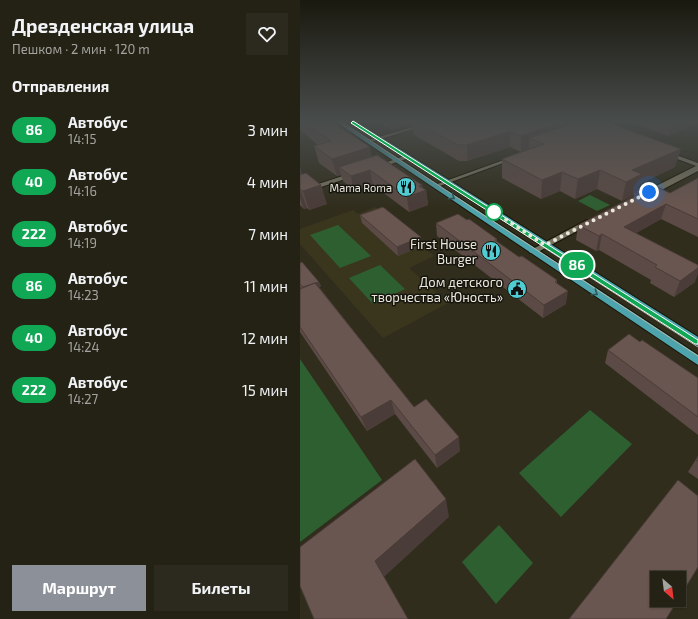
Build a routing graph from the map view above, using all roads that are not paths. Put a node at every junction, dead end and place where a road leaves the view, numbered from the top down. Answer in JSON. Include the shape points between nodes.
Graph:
{"nodes":[{"id":1,"x":383,"y":151,"type":"edge"},
{"id":2,"x":398,"y":151,"type":"edge"},
{"id":3,"x":662,"y":152,"type":"edge"},
{"id":4,"x":519,"y":156,"type":"edge"},
{"id":5,"x":407,"y":157,"type":"junction"},
{"id":6,"x":396,"y":160,"type":"junction"},
{"id":7,"x":698,"y":167,"type":"edge"},
{"id":8,"x":370,"y":169,"type":"edge"},
{"id":9,"x":362,"y":172,"type":"edge"},
{"id":10,"x":447,"y":182,"type":"junction"},
{"id":11,"x":435,"y":186,"type":"junction"},
{"id":12,"x":300,"y":192,"type":"edge"},
{"id":13,"x":642,"y":196,"type":"edge"},
{"id":14,"x":596,"y":220,"type":"edge"},
{"id":15,"x":545,"y":245,"type":"junction"},
{"id":16,"x":533,"y":251,"type":"junction"},
{"id":17,"x":698,"y":342,"type":"edge"},
{"id":18,"x":698,"y":361,"type":"edge"}],
"edges":[{"from":1,"to":6,"type":"main road"},
{"from":2,"to":5,"type":"main road"},
{"from":3,"to":7,"type":"street"},
{"from":4,"to":10,"type":"street"},
{"from":5,"to":6,"type":"street"},
{"from":5,"to":10,"type":"main road"},
{"from":6,"to":8,"type":"street"},
{"from":6,"to":11,"type":"main road"},
{"from":7,"to":13,"type":"street"},
{"from":9,"to":12,"type":"street"},
{"from":10,"to":11,"type":"street"},
{"from":10,"to":15,"type":"main road"},
{"from":11,"to":16,"type":"main road","one_way":true},
{"from":14,"to":15,"type":"street"},
{"from":15,"to":16,"type":"street"},
{"from":15,"to":17,"type":"main road"},
{"from":16,"to":18,"type":"main road","one_way":true}]}
